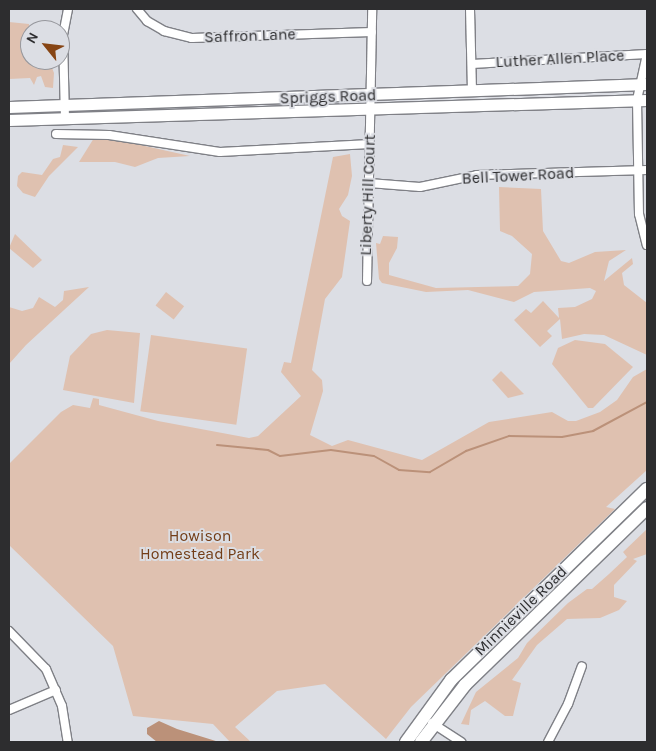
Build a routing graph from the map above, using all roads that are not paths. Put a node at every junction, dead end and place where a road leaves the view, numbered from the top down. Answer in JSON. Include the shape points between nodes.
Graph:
{"nodes":[{"id":1,"x":68,"y":9,"type":"edge"},
{"id":2,"x":137,"y":9,"type":"edge"},
{"id":3,"x":372,"y":9,"type":"edge"},
{"id":4,"x":470,"y":9,"type":"edge"},
{"id":5,"x":372,"y":32,"type":"junction"},
{"id":6,"x":647,"y":54,"type":"edge"},
{"id":7,"x":472,"y":64,"type":"junction"},
{"id":8,"x":644,"y":84,"type":"edge"},
{"id":9,"x":472,"y":92,"type":"junction"},
{"id":10,"x":642,"y":100,"type":"edge"},
{"id":11,"x":372,"y":102,"type":"junction"},
{"id":12,"x":64,"y":106,"type":"junction"},
{"id":13,"x":9,"y":107,"type":"edge"},
{"id":14,"x":65,"y":118,"type":"junction"},
{"id":15,"x":9,"y":120,"type":"edge"},
{"id":16,"x":56,"y":134,"type":"dead end"},
{"id":17,"x":370,"y":144,"type":"junction"},
{"id":18,"x":647,"y":170,"type":"edge"},
{"id":19,"x":638,"y":171,"type":"junction"},
{"id":20,"x":369,"y":183,"type":"junction"},
{"id":21,"x":647,"y":245,"type":"edge"},
{"id":22,"x":367,"y":281,"type":"dead end"},
{"id":23,"x":647,"y":489,"type":"edge"},
{"id":24,"x":647,"y":508,"type":"edge"},
{"id":25,"x":9,"y":631,"type":"edge"},
{"id":26,"x":582,"y":666,"type":"dead end"},
{"id":27,"x":56,"y":690,"type":"junction"},
{"id":28,"x":9,"y":710,"type":"edge"},
{"id":29,"x":427,"y":720,"type":"junction"},
{"id":30,"x":68,"y":742,"type":"edge"},
{"id":31,"x":406,"y":742,"type":"edge"},
{"id":32,"x":421,"y":742,"type":"edge"},
{"id":33,"x":461,"y":742,"type":"edge"},
{"id":34,"x":548,"y":742,"type":"edge"}],
"edges":[{"from":1,"to":12,"type":"street","via":[[64,35]]},
{"from":2,"to":5,"type":"street","name":"Saffron Lane","via":[[159,29],[192,38]]},
{"from":3,"to":5,"type":"street","name":"Liberty Hill Court"},
{"from":4,"to":7,"type":"street"},
{"from":5,"to":11,"type":"street","name":"Liberty Hill Court"},
{"from":6,"to":7,"type":"street","name":"Luther Allen Place"},
{"from":6,"to":8,"type":"street"},
{"from":7,"to":9,"type":"street"},
{"from":8,"to":9,"type":"main road","name":"Spriggs Road"},
{"from":8,"to":10,"type":"street"},
{"from":9,"to":11,"type":"main road","name":"Spriggs Road"},
{"from":10,"to":11,"type":"main road","name":"Spriggs Road"},
{"from":10,"to":19,"type":"street"},
{"from":11,"to":12,"type":"main road","name":"Spriggs Road"},
{"from":11,"to":14,"type":"main road","name":"Spriggs Road"},
{"from":11,"to":17,"type":"street","name":"Liberty Hill Court"},
{"from":12,"to":13,"type":"main road","name":"Spriggs Road"},
{"from":12,"to":14,"type":"street"},
{"from":14,"to":15,"type":"main road","name":"Spriggs Road"},
{"from":16,"to":17,"type":"street","via":[[109,135],[221,152]]},
{"from":17,"to":20,"type":"street","name":"Liberty Hill Court"},
{"from":18,"to":19,"type":"street","name":"Bell Tower Road"},
{"from":19,"to":20,"type":"street","name":"Bell Tower Road","via":[[477,175],[420,187]]},
{"from":19,"to":21,"type":"street","via":[[641,229]]},
{"from":20,"to":22,"type":"street","name":"Liberty Hill Court"},
{"from":23,"to":29,"type":"main road","name":"Minnieville Road","via":[[457,674]]},
{"from":24,"to":29,"type":"main road","name":"Minnieville Road"},
{"from":25,"to":27,"type":"street","via":[[39,660]]},
{"from":26,"to":34,"type":"street","via":[[568,704]]},
{"from":27,"to":28,"type":"street"},
{"from":27,"to":30,"type":"street","via":[[66,721]]},
{"from":29,"to":31,"type":"main road","name":"Minnieville Road"},
{"from":29,"to":32,"type":"main road","name":"Minnieville Road"},
{"from":29,"to":33,"type":"street"}]}
